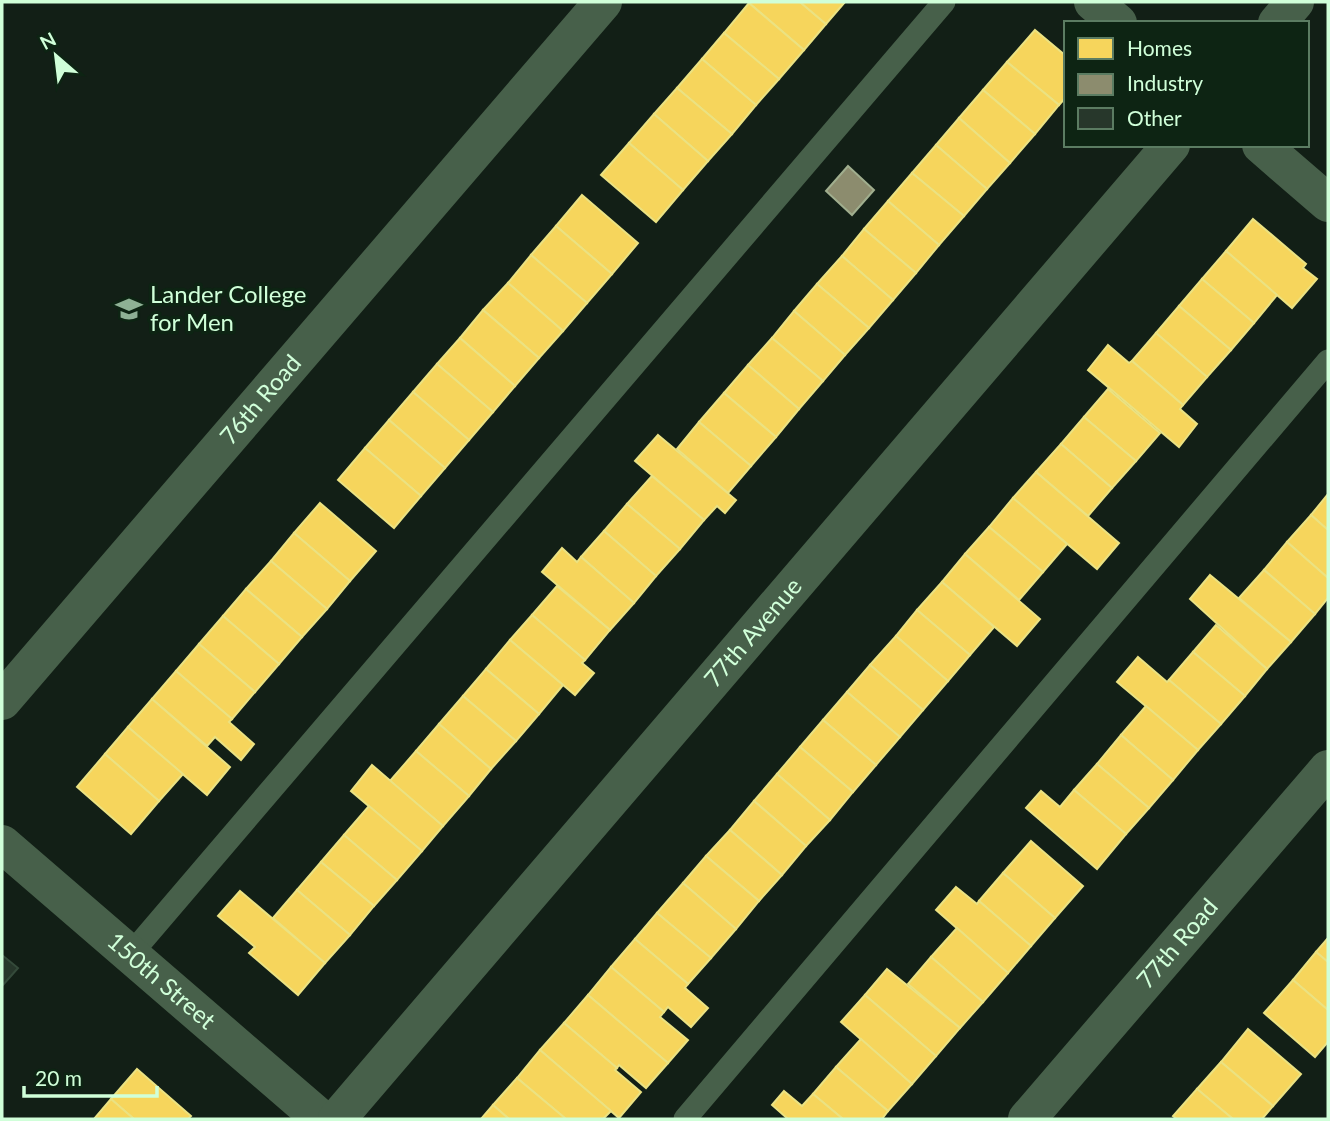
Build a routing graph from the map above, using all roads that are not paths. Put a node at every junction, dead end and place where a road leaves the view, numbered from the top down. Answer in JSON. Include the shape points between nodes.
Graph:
{"nodes":[{"id":1,"x":603,"y":2,"type":"edge"},
{"id":2,"x":944,"y":2,"type":"edge"},
{"id":3,"x":1093,"y":2,"type":"edge"},
{"id":4,"x":1295,"y":2,"type":"edge"},
{"id":5,"x":1116,"y":21,"type":"edge"},
{"id":6,"x":1279,"y":21,"type":"edge"},
{"id":7,"x":1169,"y":147,"type":"edge"},
{"id":8,"x":1263,"y":147,"type":"edge"},
{"id":9,"x":1328,"y":203,"type":"edge"},
{"id":10,"x":1328,"y":361,"type":"edge"},
{"id":11,"x":2,"y":701,"type":"edge"},
{"id":12,"x":1328,"y":769,"type":"edge"},
{"id":13,"x":2,"y":844,"type":"edge"},
{"id":14,"x":130,"y":955,"type":"junction"},
{"id":15,"x":321,"y":1119,"type":"edge"},
{"id":16,"x":337,"y":1119,"type":"edge"},
{"id":17,"x":685,"y":1119,"type":"edge"},
{"id":18,"x":1027,"y":1119,"type":"edge"}],
"edges":[{"from":1,"to":11,"type":"street","name":"76th Road"},
{"from":2,"to":14,"type":"lane"},
{"from":3,"to":5,"type":"street"},
{"from":4,"to":6,"type":"street"},
{"from":7,"to":16,"type":"street","name":"77th Avenue"},
{"from":8,"to":9,"type":"street"},
{"from":10,"to":17,"type":"lane"},
{"from":12,"to":18,"type":"street","name":"77th Road"},
{"from":13,"to":14,"type":"street","name":"150th Street"},
{"from":14,"to":15,"type":"street","name":"150th Street"}]}
